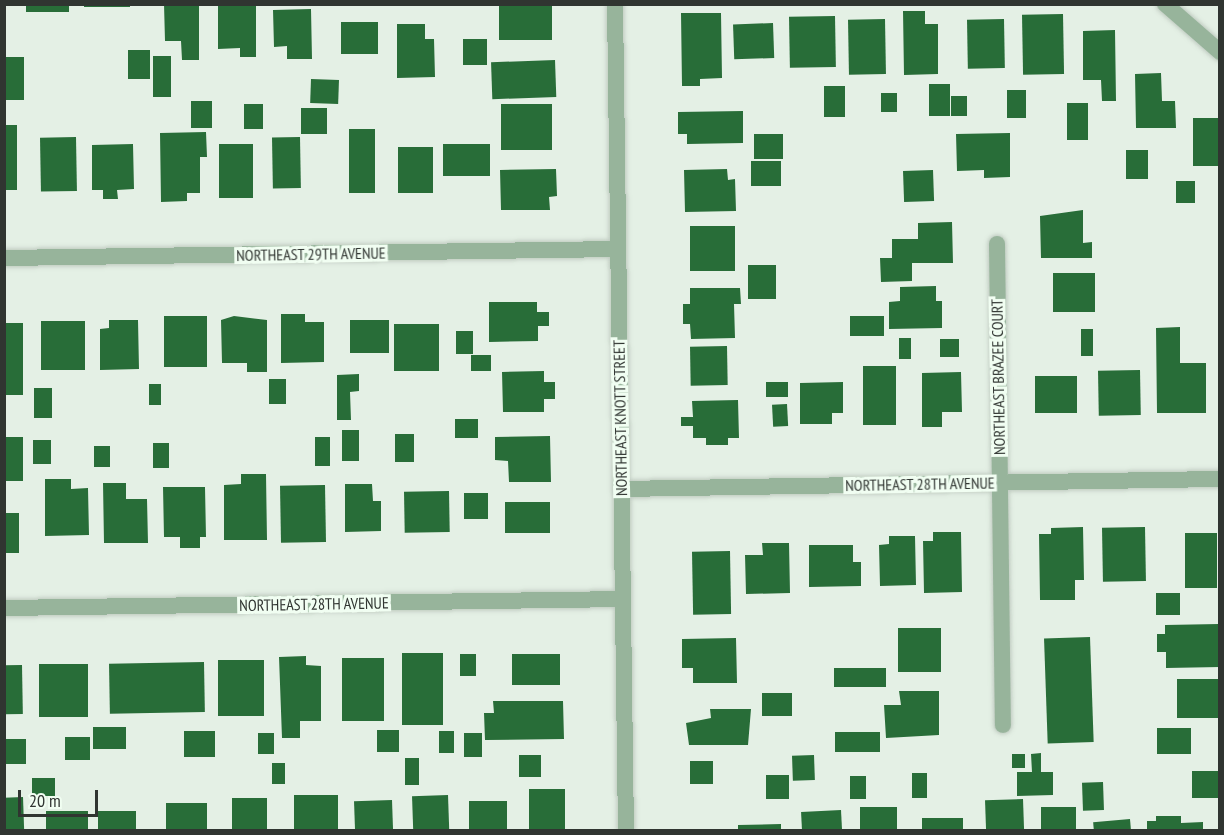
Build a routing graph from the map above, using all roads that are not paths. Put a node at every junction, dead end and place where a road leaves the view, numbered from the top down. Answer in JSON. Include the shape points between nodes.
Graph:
{"nodes":[{"id":1,"x":615,"y":4,"type":"edge"},
{"id":2,"x":1165,"y":4,"type":"edge"},
{"id":3,"x":1220,"y":52,"type":"edge"},
{"id":4,"x":997,"y":244,"type":"dead end"},
{"id":5,"x":618,"y":249,"type":"junction"},
{"id":6,"x":4,"y":258,"type":"edge"},
{"id":7,"x":1220,"y":479,"type":"edge"},
{"id":8,"x":1000,"y":483,"type":"junction"},
{"id":9,"x":621,"y":489,"type":"junction"},
{"id":10,"x":623,"y":599,"type":"junction"},
{"id":11,"x":4,"y":608,"type":"edge"},
{"id":12,"x":1003,"y":725,"type":"dead end"},
{"id":13,"x":626,"y":831,"type":"edge"}],
"edges":[{"from":1,"to":5,"type":"street","name":"NORTHEAST KNOTT STREET"},
{"from":2,"to":3,"type":"street"},
{"from":4,"to":8,"type":"street","name":"NORTHEAST BRAZEE COURT"},
{"from":5,"to":6,"type":"street","name":"NORTHEAST 29TH AVENUE"},
{"from":5,"to":9,"type":"street","name":"NORTHEAST KNOTT STREET"},
{"from":7,"to":8,"type":"street","name":"NORTHEAST 28TH AVENUE"},
{"from":8,"to":9,"type":"street","name":"NORTHEAST 28TH AVENUE"},
{"from":8,"to":12,"type":"street","name":"NORTHEAST BRAZEE COURT"},
{"from":9,"to":10,"type":"street","name":"NORTHEAST KNOTT STREET"},
{"from":10,"to":11,"type":"street","name":"NORTHEAST 28TH AVENUE"},
{"from":10,"to":13,"type":"street","name":"NORTHEAST KNOTT STREET"}]}
